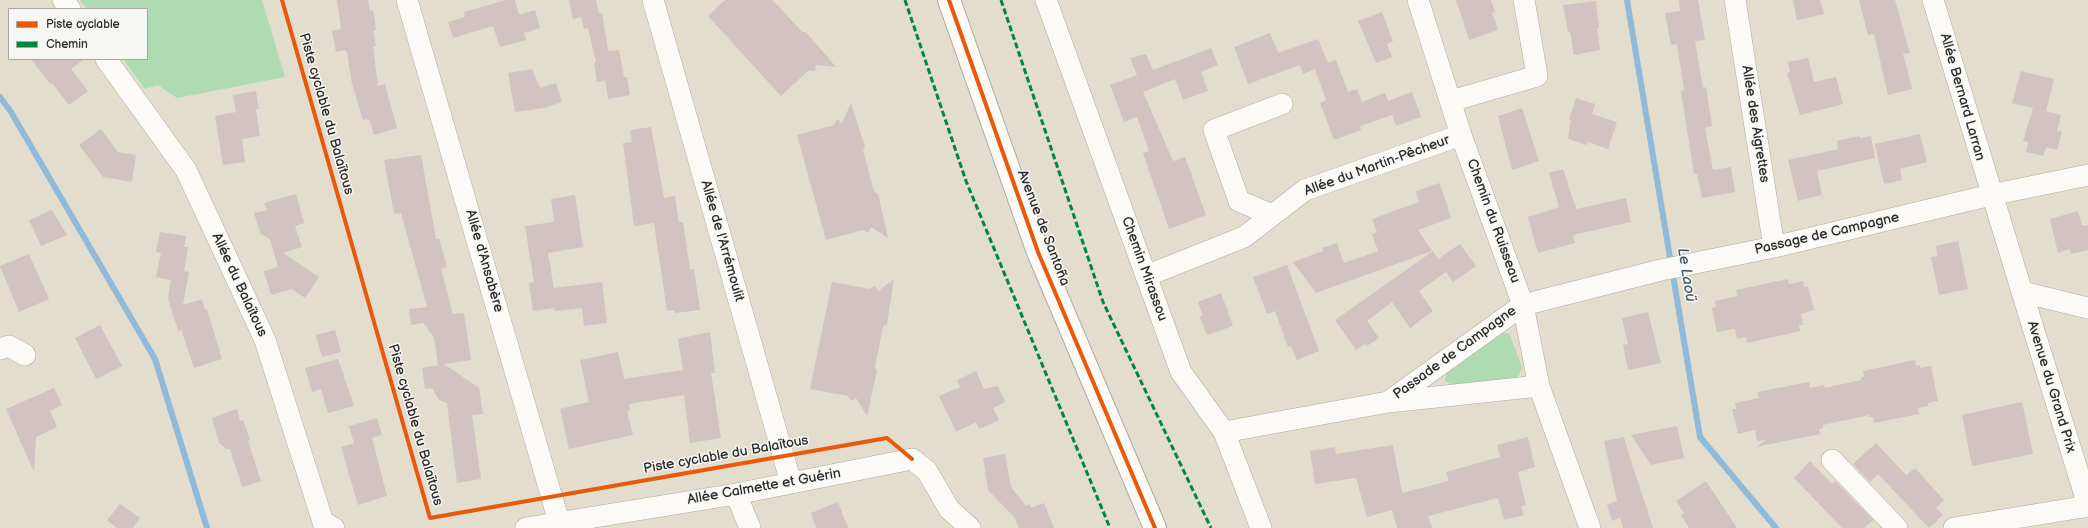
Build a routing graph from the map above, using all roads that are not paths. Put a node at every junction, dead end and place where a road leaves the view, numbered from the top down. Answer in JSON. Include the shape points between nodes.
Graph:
{"nodes":[{"id":1,"x":63,"y":0,"type":"edge"},
{"id":2,"x":407,"y":0,"type":"edge"},
{"id":3,"x":653,"y":0,"type":"edge"},
{"id":4,"x":949,"y":0,"type":"edge"},
{"id":5,"x":1046,"y":0,"type":"edge"},
{"id":6,"x":1418,"y":0,"type":"edge"},
{"id":7,"x":1524,"y":0,"type":"edge"},
{"id":8,"x":1735,"y":0,"type":"edge"},
{"id":9,"x":1934,"y":0,"type":"edge"},
{"id":10,"x":69,"y":8,"type":"edge"},
{"id":11,"x":107,"y":60,"type":"edge"},
{"id":12,"x":1451,"y":100,"type":"junction"},
{"id":13,"x":1282,"y":104,"type":"dead end"},
{"id":14,"x":1461,"y":135,"type":"junction"},
{"id":15,"x":2088,"y":175,"type":"edge"},
{"id":16,"x":1991,"y":195,"type":"junction"},
{"id":17,"x":1272,"y":215,"type":"junction"},
{"id":18,"x":1774,"y":248,"type":"junction"},
{"id":19,"x":1661,"y":270,"type":"joint"},
{"id":20,"x":1146,"y":276,"type":"junction"},
{"id":21,"x":2022,"y":292,"type":"junction"},
{"id":22,"x":1523,"y":305,"type":"junction"},
{"id":23,"x":2088,"y":308,"type":"edge"},
{"id":24,"x":0,"y":349,"type":"edge"},
{"id":25,"x":25,"y":355,"type":"dead end"},
{"id":26,"x":1539,"y":386,"type":"junction"},
{"id":27,"x":1388,"y":402,"type":"junction"},
{"id":28,"x":1224,"y":432,"type":"junction"},
{"id":29,"x":1127,"y":460,"type":"junction"},
{"id":30,"x":1832,"y":460,"type":"dead end"},
{"id":31,"x":791,"y":483,"type":"junction"},
{"id":32,"x":736,"y":494,"type":"junction"},
{"id":33,"x":2088,"y":506,"type":"edge"},
{"id":34,"x":559,"y":522,"type":"junction"},
{"id":35,"x":334,"y":528,"type":"edge"},
{"id":36,"x":527,"y":528,"type":"edge"},
{"id":37,"x":750,"y":528,"type":"edge"},
{"id":38,"x":970,"y":528,"type":"edge"},
{"id":39,"x":1155,"y":528,"type":"edge"},
{"id":40,"x":1159,"y":528,"type":"edge"},
{"id":41,"x":1261,"y":528,"type":"edge"},
{"id":42,"x":1590,"y":528,"type":"edge"},
{"id":43,"x":1897,"y":528,"type":"edge"},
{"id":44,"x":1954,"y":528,"type":"edge"}],
"edges":[{"from":1,"to":10,"type":"street"},
{"from":2,"to":34,"type":"street","name":"Allée d'Ansabère"},
{"from":3,"to":31,"type":"street","name":"Allée de l'Arrémoulit"},
{"from":4,"to":29,"type":"main road","name":"Avenue de Santoña","via":[[1038,252]]},
{"from":5,"to":20,"type":"street","name":"Chemin Mirassou"},
{"from":6,"to":12,"type":"street","name":"Chemin du Ruisseau"},
{"from":7,"to":12,"type":"street","via":[[1537,76]]},
{"from":8,"to":18,"type":"street","name":"Allée des Aigrettes"},
{"from":9,"to":16,"type":"street","name":"Allée Bernard Larran"},
{"from":11,"to":35,"type":"street","name":"Allée du Balaïtous","via":[[186,170],[265,340],[323,522]]},
{"from":12,"to":14,"type":"street","name":"Chemin du Ruisseau"},
{"from":13,"to":17,"type":"street","via":[[1214,130],[1239,201]]},
{"from":14,"to":17,"type":"street","name":"Allée du Martin-Pêcheur","via":[[1305,190]]},
{"from":14,"to":22,"type":"street","name":"Chemin du Ruisseau"},
{"from":15,"to":16,"type":"street","name":"Passage de Campagne"},
{"from":16,"to":18,"type":"street","name":"Passage de Campagne"},
{"from":16,"to":21,"type":"street","name":"Allée Bernard Larran"},
{"from":17,"to":20,"type":"street","name":"Allée du Martin-Pêcheur","via":[[1244,238]]},
{"from":18,"to":19,"type":"street","name":"Passage de Campagne"},
{"from":19,"to":22,"type":"street","name":"Passade de Campagne"},
{"from":20,"to":28,"type":"street","name":"Chemin Mirassou","via":[[1181,372]]},
{"from":21,"to":23,"type":"street"},
{"from":21,"to":33,"type":"street","name":"Avenue du Grand Prix"},
{"from":22,"to":26,"type":"street","name":"Passade de Campagne"},
{"from":22,"to":27,"type":"street","name":"Passade de Campagne"},
{"from":24,"to":25,"type":"street","via":[[9,346]]},
{"from":26,"to":27,"type":"street","name":"Passade de Campagne"},
{"from":26,"to":42,"type":"street"},
{"from":27,"to":28,"type":"street","name":"Passade de Campagne"},
{"from":28,"to":41,"type":"street","name":"Chemin Mirassou"},
{"from":29,"to":39,"type":"main road","name":"Avenue de Santoña"},
{"from":29,"to":40,"type":"main road","name":"Avenue de Santoña"},
{"from":30,"to":43,"type":"street"},
{"from":31,"to":32,"type":"street","name":"Allée Calmette et Guérin"},
{"from":31,"to":38,"type":"street","name":"Allée Calmette et Guérin","via":[[912,459],[927,471],[949,509]]},
{"from":32,"to":34,"type":"street","name":"Allée Calmette et Guérin"},
{"from":32,"to":37,"type":"street"},
{"from":33,"to":44,"type":"street"},
{"from":34,"to":36,"type":"street","name":"Allée Calmette et Guérin"}]}
